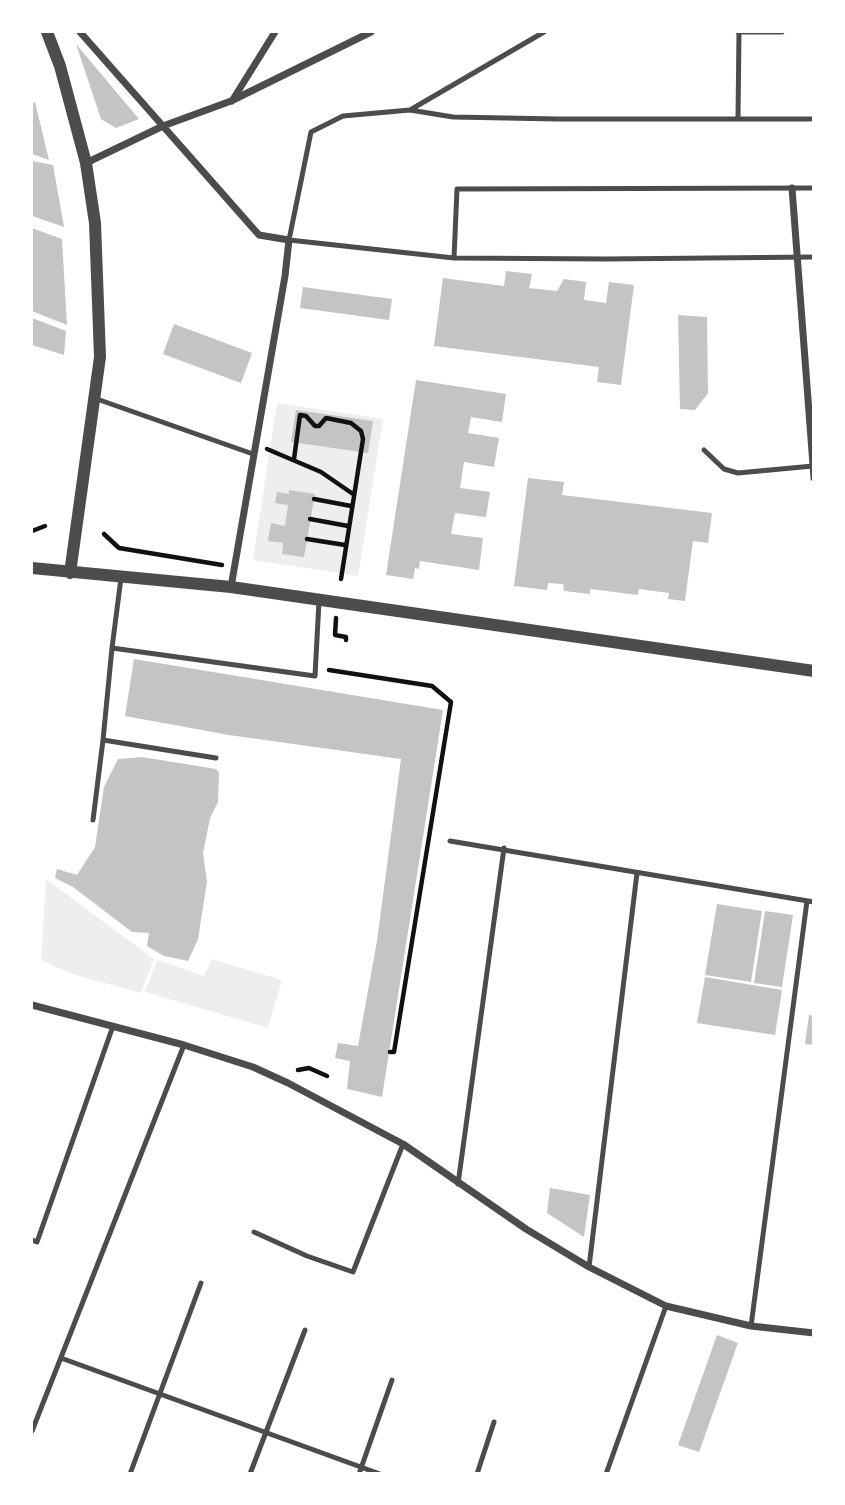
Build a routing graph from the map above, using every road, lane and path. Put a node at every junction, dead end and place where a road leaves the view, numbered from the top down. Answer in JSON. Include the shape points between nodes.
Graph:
{"nodes":[{"id":1,"x":47,"y":32,"type":"edge"},
{"id":2,"x":80,"y":32,"type":"edge"},
{"id":3,"x":275,"y":32,"type":"edge"},
{"id":4,"x":371,"y":32,"type":"edge"},
{"id":5,"x":544,"y":32,"type":"edge"},
{"id":6,"x":739,"y":32,"type":"edge"},
{"id":7,"x":782,"y":32,"type":"edge"},
{"id":8,"x":231,"y":101,"type":"junction"},
{"id":9,"x":410,"y":110,"type":"junction"},
{"id":10,"x":738,"y":118,"type":"junction"},
{"id":11,"x":814,"y":118,"type":"edge"},
{"id":12,"x":163,"y":126,"type":"junction"},
{"id":13,"x":86,"y":163,"type":"junction"},
{"id":14,"x":793,"y":188,"type":"junction"},
{"id":15,"x":814,"y":188,"type":"edge"},
{"id":16,"x":289,"y":240,"type":"junction"},
{"id":17,"x":798,"y":257,"type":"junction"},
{"id":18,"x":814,"y":257,"type":"edge"},
{"id":19,"x":454,"y":258,"type":"junction"},
{"id":20,"x":94,"y":398,"type":"junction"},
{"id":21,"x":264,"y":448,"type":"dead end"},
{"id":22,"x":704,"y":450,"type":"dead end"},
{"id":23,"x":253,"y":454,"type":"junction"},
{"id":24,"x":293,"y":459,"type":"junction"},
{"id":25,"x":813,"y":467,"type":"edge"},
{"id":26,"x":814,"y":478,"type":"edge"},
{"id":27,"x":353,"y":494,"type":"junction"},
{"id":28,"x":314,"y":499,"type":"dead end"},
{"id":29,"x":351,"y":506,"type":"junction"},
{"id":30,"x":310,"y":519,"type":"dead end"},
{"id":31,"x":45,"y":526,"type":"dead end"},
{"id":32,"x":348,"y":526,"type":"junction"},
{"id":33,"x":32,"y":531,"type":"edge"},
{"id":34,"x":104,"y":534,"type":"dead end"},
{"id":35,"x":307,"y":539,"type":"dead end"},
{"id":36,"x":345,"y":545,"type":"junction"},
{"id":37,"x":234,"y":567,"type":"junction"},
{"id":38,"x":32,"y":568,"type":"edge"},
{"id":39,"x":70,"y":573,"type":"junction"},
{"id":40,"x":121,"y":576,"type":"junction"},
{"id":41,"x":341,"y":579,"type":"dead end"},
{"id":42,"x":231,"y":587,"type":"junction"},
{"id":43,"x":319,"y":601,"type":"junction"},
{"id":44,"x":335,"y":635,"type":"dead end"},
{"id":45,"x":346,"y":640,"type":"dead end"},
{"id":46,"x":112,"y":648,"type":"junction"},
{"id":47,"x":315,"y":667,"type":"junction"},
{"id":48,"x":814,"y":671,"type":"edge"},
{"id":49,"x":103,"y":740,"type":"junction"},
{"id":50,"x":216,"y":758,"type":"dead end"},
{"id":51,"x":93,"y":820,"type":"dead end"},
{"id":52,"x":429,"y":839,"type":"junction"},
{"id":53,"x":438,"y":840,"type":"dead end"},
{"id":54,"x":450,"y":841,"type":"dead end"},
{"id":55,"x":504,"y":848,"type":"junction"},
{"id":56,"x":637,"y":873,"type":"junction"},
{"id":57,"x":810,"y":902,"type":"edge"},
{"id":58,"x":32,"y":1005,"type":"edge"},
{"id":59,"x":113,"y":1026,"type":"junction"},
{"id":60,"x":184,"y":1045,"type":"junction"},
{"id":61,"x":390,"y":1052,"type":"dead end"},
{"id":62,"x":304,"y":1069,"type":"dead end"},
{"id":63,"x":327,"y":1076,"type":"dead end"},
{"id":64,"x":403,"y":1144,"type":"junction"},
{"id":65,"x":458,"y":1184,"type":"junction"},
{"id":66,"x":254,"y":1232,"type":"dead end"},
{"id":67,"x":32,"y":1240,"type":"edge"},
{"id":68,"x":589,"y":1267,"type":"junction"},
{"id":69,"x":201,"y":1283,"type":"dead end"},
{"id":70,"x":666,"y":1306,"type":"junction"},
{"id":71,"x":751,"y":1326,"type":"junction"},
{"id":72,"x":305,"y":1330,"type":"dead end"},
{"id":73,"x":814,"y":1333,"type":"edge"},
{"id":74,"x":61,"y":1358,"type":"junction"},
{"id":75,"x":392,"y":1380,"type":"dead end"},
{"id":76,"x":159,"y":1393,"type":"junction"},
{"id":77,"x":494,"y":1422,"type":"dead end"},
{"id":78,"x":32,"y":1431,"type":"edge"},
{"id":79,"x":266,"y":1432,"type":"junction"},
{"id":80,"x":360,"y":1470,"type":"edge"},
{"id":81,"x":130,"y":1474,"type":"edge"},
{"id":82,"x":250,"y":1474,"type":"edge"},
{"id":83,"x":380,"y":1474,"type":"edge"},
{"id":84,"x":477,"y":1474,"type":"edge"},
{"id":85,"x":606,"y":1474,"type":"edge"}],
"edges":[{"from":1,"to":13,"type":"street"},
{"from":2,"to":12,"type":"street"},
{"from":3,"to":8,"type":"street"},
{"from":4,"to":8,"type":"street"},
{"from":5,"to":9,"type":"lane"},
{"from":6,"to":7,"type":"lane"},
{"from":6,"to":10,"type":"lane"},
{"from":8,"to":12,"type":"street"},
{"from":9,"to":10,"type":"lane","via":[[453,117],[558,120]]},
{"from":9,"to":16,"type":"lane","via":[[343,116],[311,132]]},
{"from":10,"to":11,"type":"lane"},
{"from":12,"to":13,"type":"street"},
{"from":12,"to":16,"type":"street","via":[[259,235]]},
{"from":13,"to":20,"type":"street","via":[[95,223],[100,357]]},
{"from":14,"to":15,"type":"lane"},
{"from":14,"to":17,"type":"street"},
{"from":14,"to":19,"type":"lane","via":[[457,189]]},
{"from":16,"to":19,"type":"lane"},
{"from":16,"to":23,"type":"street"},
{"from":17,"to":18,"type":"lane"},
{"from":17,"to":19,"type":"lane"},
{"from":17,"to":25,"type":"street"},
{"from":20,"to":23,"type":"lane"},
{"from":20,"to":39,"type":"street"},
{"from":21,"to":24,"type":"path"},
{"from":22,"to":25,"type":"lane","via":[[724,469],[737,473]]},
{"from":23,"to":37,"type":"street"},
{"from":24,"to":27,"type":"path"},
{"from":24,"to":27,"type":"path","via":[[300,415],[314,426],[326,418],[356,426],[363,439]]},
{"from":25,"to":26,"type":"street"},
{"from":27,"to":29,"type":"path"},
{"from":28,"to":29,"type":"path"},
{"from":29,"to":32,"type":"path"},
{"from":30,"to":32,"type":"path"},
{"from":31,"to":33,"type":"path"},
{"from":32,"to":36,"type":"path"},
{"from":34,"to":37,"type":"path","via":[[118,548]]},
{"from":35,"to":36,"type":"path"},
{"from":36,"to":41,"type":"path"},
{"from":37,"to":42,"type":"street"},
{"from":38,"to":39,"type":"street"},
{"from":39,"to":40,"type":"street"},
{"from":40,"to":42,"type":"street"},
{"from":40,"to":46,"type":"lane"},
{"from":42,"to":43,"type":"street"},
{"from":43,"to":47,"type":"lane"},
{"from":43,"to":48,"type":"street"},
{"from":44,"to":45,"type":"path"},
{"from":46,"to":47,"type":"lane","via":[[315,676]]},
{"from":46,"to":49,"type":"lane"},
{"from":47,"to":52,"type":"path","via":[[432,686],[451,702]]},
{"from":49,"to":50,"type":"lane"},
{"from":49,"to":51,"type":"lane"},
{"from":52,"to":53,"type":"path"},
{"from":52,"to":61,"type":"path","via":[[394,1052]]},
{"from":54,"to":55,"type":"lane"},
{"from":55,"to":56,"type":"lane"},
{"from":55,"to":65,"type":"lane"},
{"from":56,"to":57,"type":"lane"},
{"from":56,"to":68,"type":"lane"},
{"from":57,"to":71,"type":"lane"},
{"from":58,"to":59,"type":"street"},
{"from":59,"to":60,"type":"street"},
{"from":59,"to":67,"type":"lane","via":[[37,1242]]},
{"from":60,"to":64,"type":"street","via":[[288,1083]]},
{"from":60,"to":74,"type":"lane"},
{"from":62,"to":63,"type":"path"},
{"from":64,"to":65,"type":"street"},
{"from":64,"to":66,"type":"lane","via":[[352,1272]]},
{"from":65,"to":68,"type":"street"},
{"from":68,"to":70,"type":"street"},
{"from":69,"to":76,"type":"lane"},
{"from":70,"to":71,"type":"street"},
{"from":70,"to":85,"type":"lane"},
{"from":71,"to":73,"type":"street"},
{"from":72,"to":79,"type":"lane"},
{"from":74,"to":76,"type":"lane"},
{"from":74,"to":78,"type":"lane"},
{"from":75,"to":80,"type":"lane"},
{"from":76,"to":79,"type":"lane"},
{"from":76,"to":81,"type":"lane"},
{"from":77,"to":84,"type":"lane"},
{"from":79,"to":80,"type":"lane"},
{"from":79,"to":82,"type":"lane"},
{"from":80,"to":83,"type":"lane"}]}
